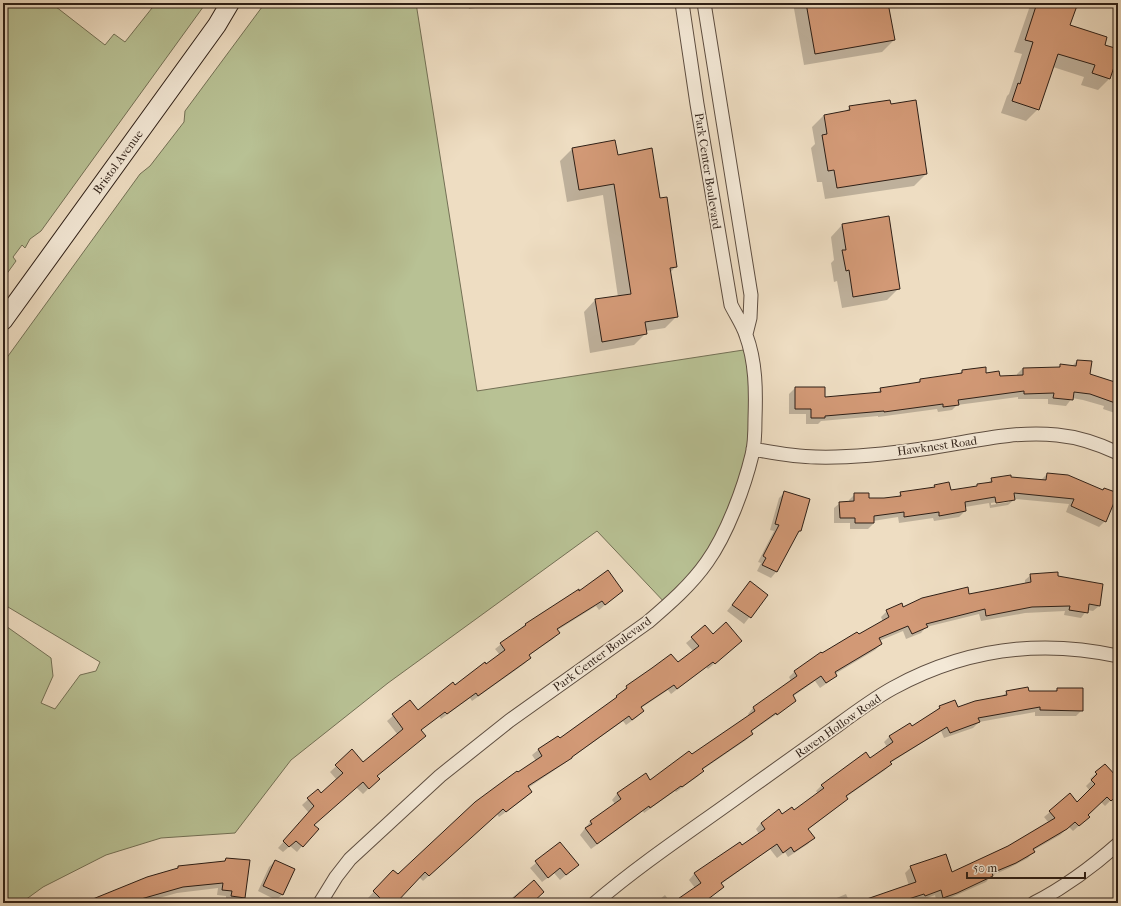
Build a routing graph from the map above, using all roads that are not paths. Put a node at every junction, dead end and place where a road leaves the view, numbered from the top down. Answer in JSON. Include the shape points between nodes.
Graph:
{"nodes":[{"id":1,"x":230,"y":3,"type":"edge"},
{"id":2,"x":682,"y":3,"type":"edge"},
{"id":3,"x":704,"y":3,"type":"edge"},
{"id":4,"x":3,"y":321,"type":"edge"},
{"id":5,"x":746,"y":334,"type":"junction"},
{"id":6,"x":753,"y":449,"type":"junction"},
{"id":7,"x":1118,"y":453,"type":"edge"},
{"id":8,"x":1118,"y":656,"type":"edge"},
{"id":9,"x":1118,"y":844,"type":"edge"},
{"id":10,"x":320,"y":903,"type":"edge"},
{"id":11,"x":595,"y":903,"type":"edge"},
{"id":12,"x":1034,"y":903,"type":"edge"}],
"edges":[{"from":1,"to":4,"type":"street","name":"Bristol Avenue","via":[[217,25]]},
{"from":2,"to":5,"type":"street","name":"Park Center Boulevard","via":[[731,305]]},
{"from":3,"to":5,"type":"street","name":"Park Center Boulevard","via":[[751,295]]},
{"from":5,"to":6,"type":"street","name":"Park Center Boulevard","via":[[756,384]]},
{"from":6,"to":7,"type":"street","name":"Hawknest Road","via":[[816,457],[868,455],[1032,434],[1085,440]]},
{"from":6,"to":10,"type":"street","name":"Park Center Boulevard","via":[[740,493],[715,549],[678,595],[648,622],[509,721],[440,776],[350,859]]},
{"from":8,"to":11,"type":"street","name":"Raven Hollow Road","via":[[1096,651],[1032,647],[961,659],[929,670],[893,688],[855,713],[647,862]]},
{"from":9,"to":12,"type":"street","via":[[1071,881]]}]}
